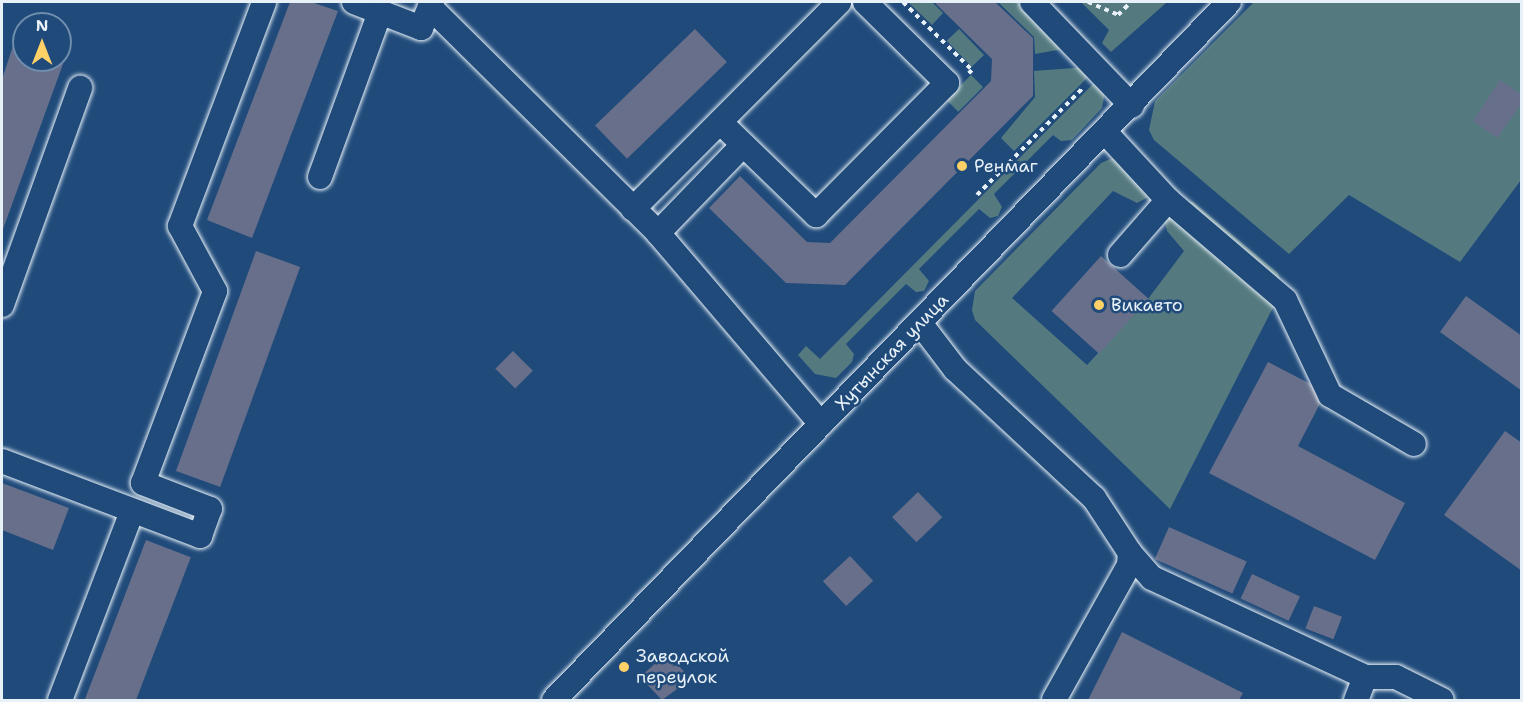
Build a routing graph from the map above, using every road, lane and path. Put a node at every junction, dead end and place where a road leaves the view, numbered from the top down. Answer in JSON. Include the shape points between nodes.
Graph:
{"nodes":[{"id":1,"x":264,"y":2,"type":"edge"},
{"id":2,"x":354,"y":2,"type":"edge"},
{"id":3,"x":839,"y":2,"type":"edge"},
{"id":4,"x":865,"y":2,"type":"edge"},
{"id":5,"x":1032,"y":2,"type":"edge"},
{"id":6,"x":1088,"y":2,"type":"edge"},
{"id":7,"x":1131,"y":2,"type":"edge"},
{"id":8,"x":1229,"y":2,"type":"edge"},
{"id":9,"x":431,"y":4,"type":"edge"},
{"id":10,"x":380,"y":12,"type":"junction"},
{"id":11,"x":1090,"y":81,"type":"dead end"},
{"id":12,"x":80,"y":88,"type":"dead end"},
{"id":13,"x":1132,"y":106,"type":"junction"},
{"id":14,"x":720,"y":122,"type":"junction"},
{"id":15,"x":1105,"y":132,"type":"junction"},
{"id":16,"x":743,"y":145,"type":"junction"},
{"id":17,"x":320,"y":177,"type":"dead end"},
{"id":18,"x":977,"y":195,"type":"dead end"},
{"id":19,"x":1168,"y":200,"type":"junction"},
{"id":20,"x":633,"y":209,"type":"junction"},
{"id":21,"x":658,"y":233,"type":"junction"},
{"id":22,"x":1120,"y":255,"type":"dead end"},
{"id":23,"x":2,"y":305,"type":"edge"},
{"id":24,"x":920,"y":323,"type":"junction"},
{"id":25,"x":821,"y":424,"type":"junction"},
{"id":26,"x":1414,"y":444,"type":"dead end"},
{"id":27,"x":2,"y":461,"type":"edge"},
{"id":28,"x":132,"y":511,"type":"junction"},
{"id":29,"x":1130,"y":553,"type":"junction"},
{"id":30,"x":1365,"y":677,"type":"junction"},
{"id":31,"x":60,"y":700,"type":"edge"},
{"id":32,"x":554,"y":700,"type":"edge"},
{"id":33,"x":1054,"y":700,"type":"edge"},
{"id":34,"x":1356,"y":700,"type":"edge"},
{"id":35,"x":1442,"y":700,"type":"edge"}],
"edges":[{"from":1,"to":28,"type":"street","via":[[180,226],[215,291],[143,483],[210,509],[200,536]]},
{"from":2,"to":10,"type":"street"},
{"from":3,"to":14,"type":"street"},
{"from":4,"to":16,"type":"street","via":[[947,83],[816,215]]},
{"from":5,"to":13,"type":"street"},
{"from":6,"to":7,"type":"path","via":[[1118,15]]},
{"from":8,"to":13,"type":"street","name":"Хутынская улица"},
{"from":9,"to":10,"type":"street","via":[[421,28]]},
{"from":9,"to":20,"type":"street"},
{"from":10,"to":17,"type":"street"},
{"from":11,"to":18,"type":"path"},
{"from":12,"to":23,"type":"street"},
{"from":13,"to":15,"type":"street","name":"Хутынская улица"},
{"from":14,"to":16,"type":"street"},
{"from":14,"to":20,"type":"street"},
{"from":15,"to":19,"type":"street"},
{"from":15,"to":24,"type":"street","name":"Хутынская улица"},
{"from":16,"to":21,"type":"street"},
{"from":19,"to":22,"type":"street"},
{"from":19,"to":26,"type":"street","via":[[1285,300],[1330,395]]},
{"from":20,"to":21,"type":"street"},
{"from":21,"to":25,"type":"street"},
{"from":24,"to":25,"type":"street","name":"Хутынская улица"},
{"from":24,"to":29,"type":"street","via":[[955,369],[1094,498]]},
{"from":25,"to":32,"type":"street","name":"Хутынская улица"},
{"from":27,"to":28,"type":"street"},
{"from":28,"to":31,"type":"street"},
{"from":29,"to":30,"type":"street","via":[[1152,578]]},
{"from":29,"to":33,"type":"street","via":[[1129,565]]},
{"from":30,"to":34,"type":"street"},
{"from":30,"to":35,"type":"street","via":[[1396,677]]}]}
